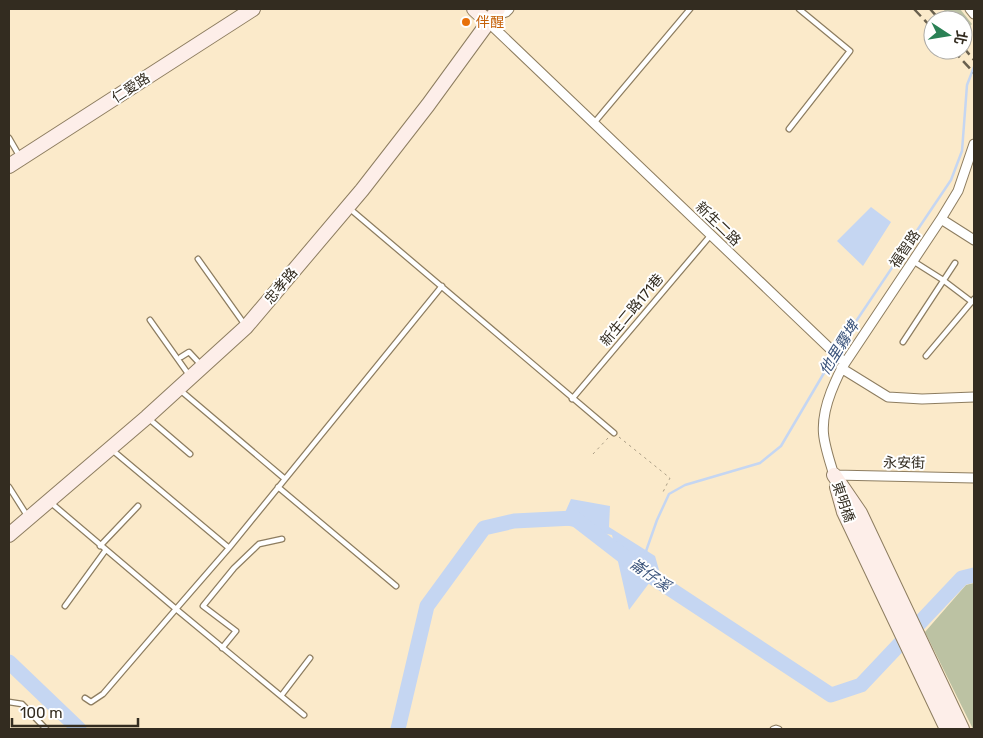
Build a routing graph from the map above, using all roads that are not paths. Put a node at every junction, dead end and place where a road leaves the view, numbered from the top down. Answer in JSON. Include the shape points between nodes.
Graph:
{"nodes":[{"id":1,"x":253,"y":9,"type":"edge"},
{"id":2,"x":474,"y":9,"type":"edge"},
{"id":3,"x":509,"y":9,"type":"edge"},
{"id":4,"x":690,"y":9,"type":"edge"},
{"id":5,"x":799,"y":9,"type":"edge"},
{"id":6,"x":970,"y":9,"type":"edge"},
{"id":7,"x":492,"y":14,"type":"edge"},
{"id":8,"x":974,"y":14,"type":"edge"},
{"id":9,"x":594,"y":123,"type":"junction"},
{"id":10,"x":789,"y":129,"type":"dead end"},
{"id":11,"x":9,"y":138,"type":"edge"},
{"id":12,"x":974,"y":144,"type":"edge"},
{"id":13,"x":21,"y":158,"type":"junction"},
{"id":14,"x":9,"y":166,"type":"edge"},
{"id":15,"x":348,"y":207,"type":"junction"},
{"id":16,"x":942,"y":219,"type":"junction"},
{"id":17,"x":710,"y":236,"type":"junction"},
{"id":18,"x":974,"y":240,"type":"edge"},
{"id":19,"x":198,"y":259,"type":"dead end"},
{"id":20,"x":913,"y":262,"type":"junction"},
{"id":21,"x":955,"y":263,"type":"dead end"},
{"id":22,"x":943,"y":280,"type":"junction"},
{"id":23,"x":442,"y":286,"type":"junction"},
{"id":24,"x":973,"y":300,"type":"edge"},
{"id":25,"x":150,"y":320,"type":"dead end"},
{"id":26,"x":246,"y":327,"type":"junction"},
{"id":27,"x":903,"y":342,"type":"dead end"},
{"id":28,"x":926,"y":356,"type":"dead end"},
{"id":29,"x":181,"y":357,"type":"dead end"},
{"id":30,"x":843,"y":366,"type":"junction"},
{"id":31,"x":202,"y":367,"type":"junction"},
{"id":32,"x":191,"y":378,"type":"junction"},
{"id":33,"x":179,"y":389,"type":"junction"},
{"id":34,"x":974,"y":397,"type":"edge"},
{"id":35,"x":572,"y":398,"type":"junction"},
{"id":36,"x":147,"y":417,"type":"junction"},
{"id":37,"x":614,"y":433,"type":"road end"},
{"id":38,"x":110,"y":448,"type":"junction"},
{"id":39,"x":190,"y":454,"type":"dead end"},
{"id":40,"x":834,"y":475,"type":"junction"},
{"id":41,"x":974,"y":478,"type":"edge"},
{"id":42,"x":285,"y":479,"type":"junction"},
{"id":43,"x":9,"y":487,"type":"edge"},
{"id":44,"x":278,"y":487,"type":"junction"},
{"id":45,"x":49,"y":502,"type":"junction"},
{"id":46,"x":138,"y":506,"type":"dead end"},
{"id":47,"x":29,"y":518,"type":"junction"},
{"id":48,"x":9,"y":535,"type":"edge"},
{"id":49,"x":282,"y":539,"type":"dead end"},
{"id":50,"x":100,"y":546,"type":"junction"},
{"id":51,"x":229,"y":548,"type":"junction"},
{"id":52,"x":105,"y":550,"type":"junction"},
{"id":53,"x":396,"y":586,"type":"dead end"},
{"id":54,"x":892,"y":597,"type":"junction"},
{"id":55,"x":65,"y":606,"type":"dead end"},
{"id":56,"x":176,"y":609,"type":"junction"},
{"id":57,"x":222,"y":648,"type":"junction"},
{"id":58,"x":310,"y":658,"type":"dead end"},
{"id":59,"x":281,"y":696,"type":"junction"},
{"id":60,"x":85,"y":698,"type":"dead end"},
{"id":61,"x":9,"y":702,"type":"edge"},
{"id":62,"x":304,"y":714,"type":"dead end"},
{"id":63,"x":46,"y":729,"type":"edge"},
{"id":64,"x":773,"y":729,"type":"edge"},
{"id":65,"x":779,"y":729,"type":"edge"},
{"id":66,"x":947,"y":729,"type":"edge"},
{"id":67,"x":962,"y":729,"type":"edge"}],
"edges":[{"from":1,"to":13,"type":"main road","name":"仁愛路"},
{"from":2,"to":7,"type":"main road"},
{"from":3,"to":7,"type":"street","name":"忠孝路"},
{"from":4,"to":9,"type":"lane"},
{"from":5,"to":10,"type":"lane","via":[[850,51]]},
{"from":6,"to":8,"type":"street"},
{"from":7,"to":9,"type":"street","name":"新生二路"},
{"from":7,"to":15,"type":"main road","name":"忠孝路","via":[[428,105]]},
{"from":9,"to":17,"type":"street","name":"新生二路"},
{"from":11,"to":13,"type":"lane"},
{"from":12,"to":16,"type":"street","name":"福智路","via":[[958,191]]},
{"from":13,"to":14,"type":"main road","name":"仁愛路"},
{"from":15,"to":23,"type":"lane"},
{"from":15,"to":26,"type":"main road","name":"忠孝路"},
{"from":16,"to":18,"type":"street"},
{"from":16,"to":20,"type":"street","name":"福智路"},
{"from":17,"to":30,"type":"street","name":"新生二路"},
{"from":17,"to":35,"type":"lane","name":"新生二路171巷"},
{"from":19,"to":26,"type":"lane"},
{"from":20,"to":22,"type":"lane"},
{"from":20,"to":30,"type":"street","name":"福智路"},
{"from":21,"to":22,"type":"lane"},
{"from":22,"to":24,"type":"lane"},
{"from":22,"to":27,"type":"lane"},
{"from":23,"to":35,"type":"lane"},
{"from":23,"to":42,"type":"lane"},
{"from":24,"to":28,"type":"lane"},
{"from":25,"to":32,"type":"lane"},
{"from":26,"to":31,"type":"main road","name":"忠孝路"},
{"from":29,"to":31,"type":"lane","via":[[189,352]]},
{"from":30,"to":34,"type":"street","name":"新生二路","via":[[888,397]]},
{"from":30,"to":40,"type":"street","via":[[825,408],[822,424],[824,446]]},
{"from":31,"to":32,"type":"main road","name":"忠孝路"},
{"from":32,"to":33,"type":"main road","name":"忠孝路"},
{"from":33,"to":36,"type":"main road","name":"忠孝路"},
{"from":33,"to":42,"type":"lane"},
{"from":35,"to":37,"type":"lane"},
{"from":36,"to":38,"type":"main road","name":"忠孝路"},
{"from":36,"to":39,"type":"lane"},
{"from":38,"to":45,"type":"main road","name":"忠孝路"},
{"from":38,"to":51,"type":"lane"},
{"from":40,"to":41,"type":"street","name":"永安街"},
{"from":40,"to":54,"type":"main road","name":"東明橋","via":[[860,513]]},
{"from":42,"to":44,"type":"lane"},
{"from":43,"to":47,"type":"lane"},
{"from":44,"to":51,"type":"lane"},
{"from":44,"to":53,"type":"lane"},
{"from":45,"to":47,"type":"main road","name":"忠孝路"},
{"from":45,"to":50,"type":"lane"},
{"from":46,"to":50,"type":"lane"},
{"from":47,"to":48,"type":"main road","name":"忠孝路"},
{"from":49,"to":57,"type":"lane","via":[[259,544],[203,606],[236,631]]},
{"from":50,"to":52,"type":"lane"},
{"from":51,"to":56,"type":"lane"},
{"from":52,"to":55,"type":"lane"},
{"from":52,"to":56,"type":"lane"},
{"from":54,"to":66,"type":"main road","name":"東明橋"},
{"from":54,"to":67,"type":"main road","name":"東明橋"},
{"from":56,"to":57,"type":"lane"},
{"from":56,"to":60,"type":"lane","via":[[103,694],[91,702]]},
{"from":57,"to":59,"type":"lane"},
{"from":58,"to":59,"type":"lane"},
{"from":59,"to":62,"type":"lane"},
{"from":61,"to":63,"type":"lane","via":[[22,704]]},
{"from":64,"to":65,"type":"lane"}]}
